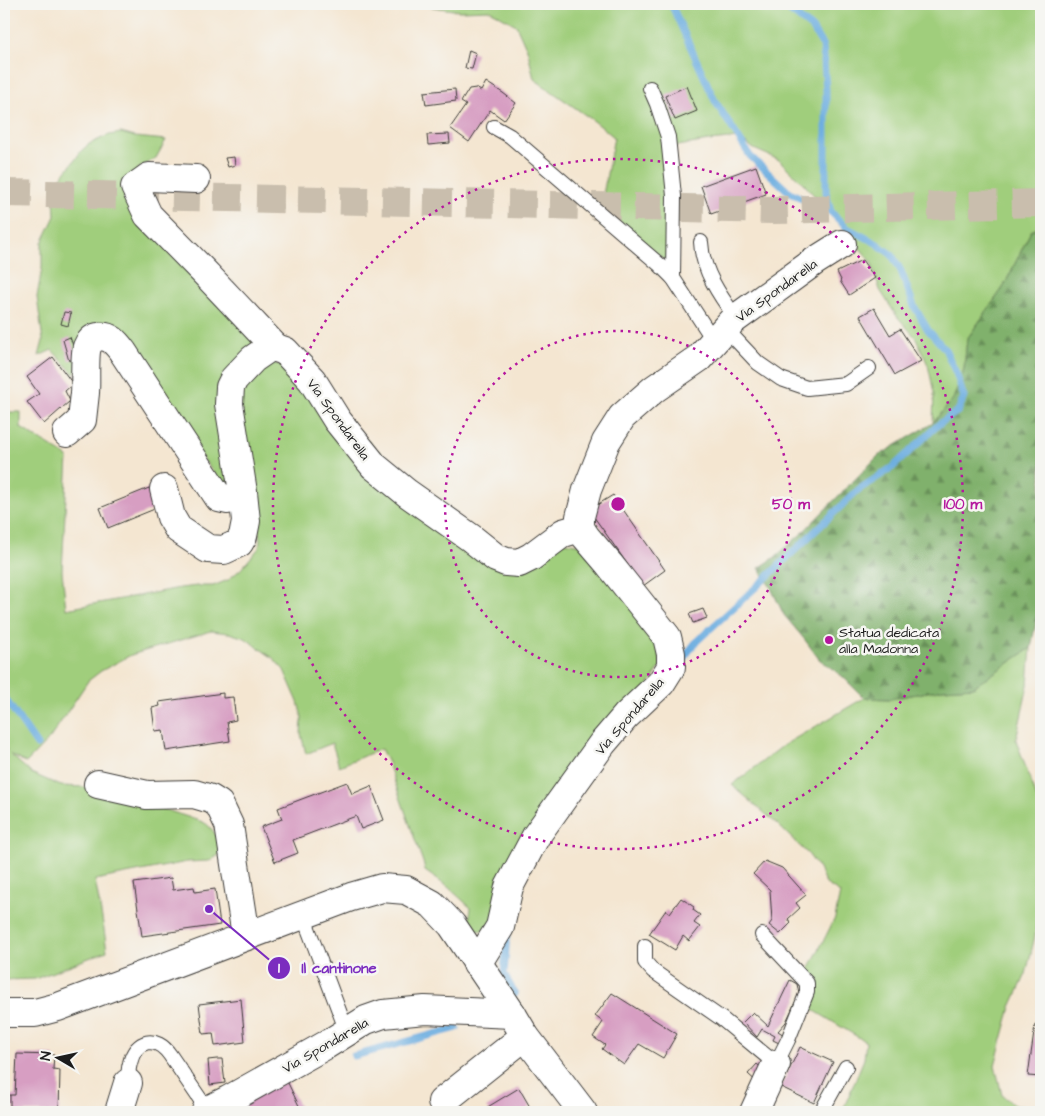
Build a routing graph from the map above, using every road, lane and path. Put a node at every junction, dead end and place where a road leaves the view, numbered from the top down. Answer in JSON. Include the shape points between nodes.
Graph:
{"nodes":[{"id":1,"x":650,"y":88,"type":"dead end"},
{"id":2,"x":494,"y":127,"type":"dead end"},
{"id":3,"x":196,"y":179,"type":"dead end"},
{"id":4,"x":700,"y":242,"type":"dead end"},
{"id":5,"x":842,"y":244,"type":"dead end"},
{"id":6,"x":673,"y":278,"type":"junction"},
{"id":7,"x":725,"y":329,"type":"junction"},
{"id":8,"x":276,"y":348,"type":"junction"},
{"id":9,"x":869,"y":368,"type":"dead end"},
{"id":10,"x":67,"y":433,"type":"dead end"},
{"id":11,"x":164,"y":489,"type":"dead end"},
{"id":12,"x":243,"y":492,"type":"junction"},
{"id":13,"x":580,"y":528,"type":"junction"},
{"id":14,"x":98,"y":784,"type":"dead end"},
{"id":15,"x":303,"y":915,"type":"junction"},
{"id":16,"x":762,"y":935,"type":"dead end"},
{"id":17,"x":246,"y":936,"type":"junction"},
{"id":18,"x":645,"y":946,"type":"dead end"},
{"id":19,"x":477,"y":964,"type":"junction"},
{"id":20,"x":4,"y":1013,"type":"edge"},
{"id":21,"x":519,"y":1025,"type":"junction"},
{"id":22,"x":347,"y":1032,"type":"junction"},
{"id":23,"x":776,"y":1064,"type":"junction"},
{"id":24,"x":846,"y":1067,"type":"dead end"},
{"id":25,"x":128,"y":1082,"type":"junction"},
{"id":26,"x":442,"y":1102,"type":"dead end"},
{"id":27,"x":206,"y":1111,"type":"edge"},
{"id":28,"x":119,"y":1112,"type":"edge"},
{"id":29,"x":127,"y":1112,"type":"edge"},
{"id":30,"x":583,"y":1112,"type":"edge"},
{"id":31,"x":754,"y":1112,"type":"edge"},
{"id":32,"x":821,"y":1112,"type":"edge"}],
"edges":[{"from":1,"to":6,"type":"lane","via":[[668,137],[674,196]]},
{"from":2,"to":6,"type":"lane","via":[[510,136]]},
{"from":3,"to":8,"type":"street","name":"Via Spondarella","via":[[149,177],[135,187],[148,215]]},
{"from":4,"to":7,"type":"lane","via":[[708,273],[720,296]]},
{"from":5,"to":7,"type":"street","name":"Via Spondarella"},
{"from":6,"to":7,"type":"lane"},
{"from":7,"to":9,"type":"lane","via":[[758,363],[781,379],[807,388],[846,384]]},
{"from":7,"to":13,"type":"street","name":"Via Spondarella","via":[[699,358],[654,389],[622,417],[606,442],[588,490]]},
{"from":8,"to":12,"type":"street","via":[[269,348],[253,359],[230,387],[229,404]]},
{"from":8,"to":13,"type":"street","name":"Via Spondarella","via":[[285,351],[312,380],[337,420],[374,466],[496,558],[519,562],[563,533]]},
{"from":10,"to":12,"type":"street","via":[[82,420],[86,349],[91,340],[106,336],[123,352],[219,498],[228,500]]},
{"from":11,"to":12,"type":"street","via":[[170,517],[178,530],[216,550],[232,547],[243,536],[246,522]]},
{"from":13,"to":19,"type":"street","name":"Via Spondarella","via":[[668,637],[671,667],[661,683],[602,744],[536,836],[509,887],[500,927]]},
{"from":14,"to":17,"type":"street","via":[[147,795],[194,794],[220,804],[229,825]]},
{"from":15,"to":17,"type":"street"},
{"from":15,"to":19,"type":"street","via":[[382,888],[406,890],[432,904],[452,925]]},
{"from":15,"to":22,"type":"lane"},
{"from":16,"to":23,"type":"lane","via":[[807,983],[807,992]]},
{"from":17,"to":20,"type":"street","via":[[58,1007],[35,1013]]},
{"from":18,"to":23,"type":"lane","via":[[645,962],[654,971],[722,1019]]},
{"from":19,"to":21,"type":"street"},
{"from":21,"to":22,"type":"street","name":"Via Spondarella","via":[[425,1010],[382,1014]]},
{"from":21,"to":26,"type":"street"},
{"from":21,"to":30,"type":"street"},
{"from":22,"to":27,"type":"street","name":"Via Spondarella"},
{"from":23,"to":31,"type":"street"},
{"from":24,"to":32,"type":"lane"},
{"from":25,"to":27,"type":"lane","name":"Via Spondarella","via":[[129,1064],[136,1049],[142,1044],[158,1043],[170,1054]]},
{"from":25,"to":28,"type":"street"},
{"from":25,"to":29,"type":"lane","name":"Via Spondarella"}]}
